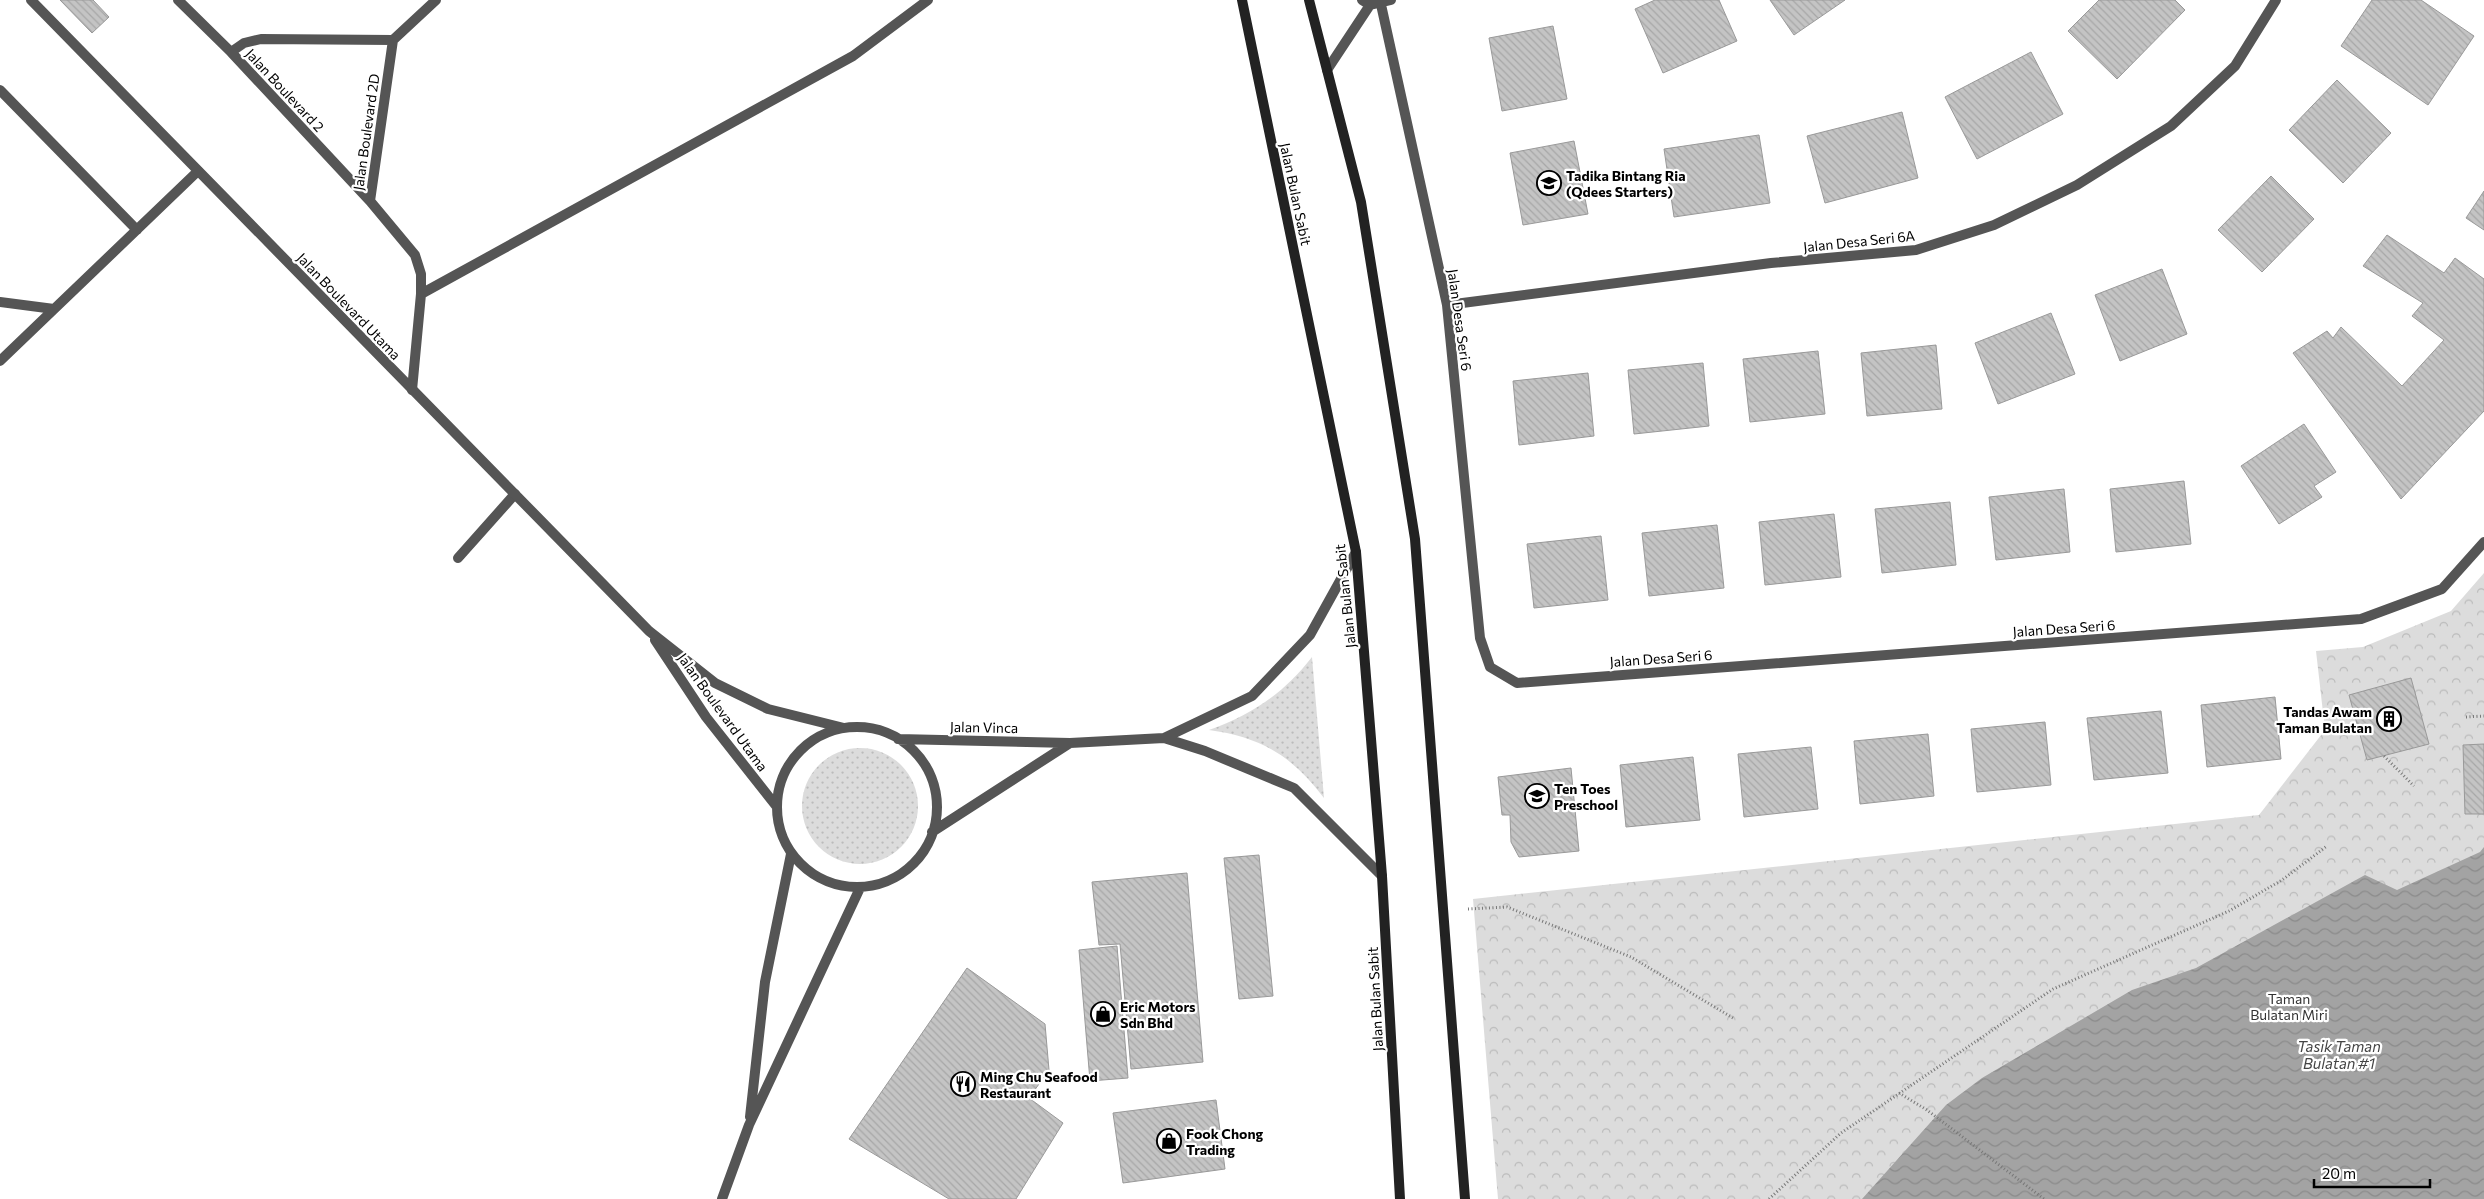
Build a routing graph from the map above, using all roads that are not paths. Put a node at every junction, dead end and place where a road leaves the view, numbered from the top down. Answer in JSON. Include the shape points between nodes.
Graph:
{"nodes":[{"id":1,"x":31,"y":0,"type":"edge"},
{"id":2,"x":178,"y":0,"type":"edge"},
{"id":3,"x":436,"y":0,"type":"edge"},
{"id":4,"x":928,"y":0,"type":"edge"},
{"id":5,"x":1242,"y":0,"type":"edge"},
{"id":6,"x":1309,"y":0,"type":"edge"},
{"id":7,"x":2276,"y":0,"type":"edge"},
{"id":8,"x":1384,"y":1,"type":"edge"},
{"id":9,"x":1366,"y":3,"type":"edge"},
{"id":10,"x":393,"y":40,"type":"junction"},
{"id":11,"x":231,"y":52,"type":"junction"},
{"id":12,"x":1327,"y":70,"type":"junction"},
{"id":13,"x":0,"y":90,"type":"edge"},
{"id":14,"x":198,"y":171,"type":"junction"},
{"id":15,"x":370,"y":201,"type":"junction"},
{"id":16,"x":137,"y":230,"type":"junction"},
{"id":17,"x":422,"y":294,"type":"junction"},
{"id":18,"x":0,"y":302,"type":"edge"},
{"id":19,"x":1447,"y":305,"type":"junction"},
{"id":20,"x":54,"y":309,"type":"junction"},
{"id":21,"x":0,"y":361,"type":"edge"},
{"id":22,"x":412,"y":390,"type":"junction"},
{"id":23,"x":515,"y":494,"type":"junction"},
{"id":24,"x":2484,"y":542,"type":"edge"},
{"id":25,"x":1356,"y":552,"type":"junction"},
{"id":26,"x":458,"y":558,"type":"dead end"},
{"id":27,"x":649,"y":631,"type":"junction"},
{"id":28,"x":844,"y":728,"type":"junction"},
{"id":29,"x":1164,"y":738,"type":"junction"},
{"id":30,"x":898,"y":739,"type":"junction"},
{"id":31,"x":1070,"y":743,"type":"junction"},
{"id":32,"x":777,"y":807,"type":"junction"},
{"id":33,"x":932,"y":832,"type":"junction"},
{"id":34,"x":791,"y":854,"type":"junction"},
{"id":35,"x":1382,"y":876,"type":"junction"},
{"id":36,"x":860,"y":888,"type":"junction"},
{"id":37,"x":749,"y":1125,"type":"junction"},
{"id":38,"x":722,"y":1199,"type":"edge"},
{"id":39,"x":1400,"y":1199,"type":"edge"},
{"id":40,"x":1465,"y":1199,"type":"edge"}],
"edges":[{"from":1,"to":14,"type":"street","name":"Jalan Boulevard Utama"},
{"from":2,"to":11,"type":"street","name":"Jalan Boulevard 2"},
{"from":3,"to":10,"type":"street"},
{"from":4,"to":17,"type":"street","via":[[853,56]]},
{"from":5,"to":25,"type":"main road","name":"Jalan Bulan Sabit"},
{"from":6,"to":12,"type":"main road"},
{"from":7,"to":19,"type":"street","name":"Jalan Desa Seri 6A","via":[[2234,66],[2171,126],[2076,186],[1994,225],[1916,250],[1771,263]]},
{"from":8,"to":9,"type":"street"},
{"from":8,"to":19,"type":"street","name":"Jalan Desa Seri 6"},
{"from":9,"to":12,"type":"street"},
{"from":10,"to":11,"type":"street","via":[[261,39],[244,43]]},
{"from":10,"to":15,"type":"street","name":"Jalan Boulevard 2D"},
{"from":11,"to":15,"type":"street","name":"Jalan Boulevard 2"},
{"from":12,"to":40,"type":"main road","via":[[1361,202],[1416,539]]},
{"from":13,"to":16,"type":"street"},
{"from":14,"to":16,"type":"street"},
{"from":14,"to":22,"type":"street","name":"Jalan Boulevard Utama"},
{"from":15,"to":17,"type":"street","name":"Jalan Boulevard 2D","via":[[415,255],[421,274]]},
{"from":16,"to":20,"type":"street"},
{"from":17,"to":22,"type":"street","name":"Jalan Boulevard 2D"},
{"from":18,"to":20,"type":"street"},
{"from":19,"to":24,"type":"street","name":"Jalan Desa Seri 6","via":[[1480,638],[1490,667],[1517,682],[2361,619],[2442,589]]},
{"from":20,"to":21,"type":"street"},
{"from":22,"to":23,"type":"street","name":"Jalan Boulevard Utama"},
{"from":23,"to":26,"type":"street"},
{"from":23,"to":27,"type":"street","name":"Jalan Boulevard Utama"},
{"from":25,"to":29,"type":"street","via":[[1310,635],[1252,696]]},
{"from":25,"to":35,"type":"main road","name":"Jalan Bulan Sabit"},
{"from":27,"to":28,"type":"street","name":"Jalan Boulevard Utama","via":[[715,683],[768,709]]},
{"from":27,"to":32,"type":"street","name":"Jalan Boulevard Utama","via":[[706,717]]},
{"from":28,"to":30,"type":"street","via":[[862,727]]},
{"from":28,"to":32,"type":"street","via":[[823,735],[804,747],[789,764],[780,785]]},
{"from":29,"to":31,"type":"street","name":"Jalan Vinca"},
{"from":29,"to":35,"type":"street","via":[[1205,751],[1294,788]]},
{"from":30,"to":31,"type":"street","name":"Jalan Vinca"},
{"from":30,"to":33,"type":"street","via":[[924,764],[934,786],[936,809]]},
{"from":31,"to":33,"type":"street","name":"Jalan Vinca"},
{"from":32,"to":34,"type":"street","via":[[780,832]]},
{"from":33,"to":36,"type":"street","via":[[923,853],[907,870],[886,882]]},
{"from":34,"to":36,"type":"street","via":[[810,873],[834,885]]},
{"from":34,"to":37,"type":"street","via":[[766,982]]},
{"from":35,"to":39,"type":"main road","name":"Jalan Bulan Sabit"},
{"from":36,"to":37,"type":"street"},
{"from":37,"to":38,"type":"street"}]}
